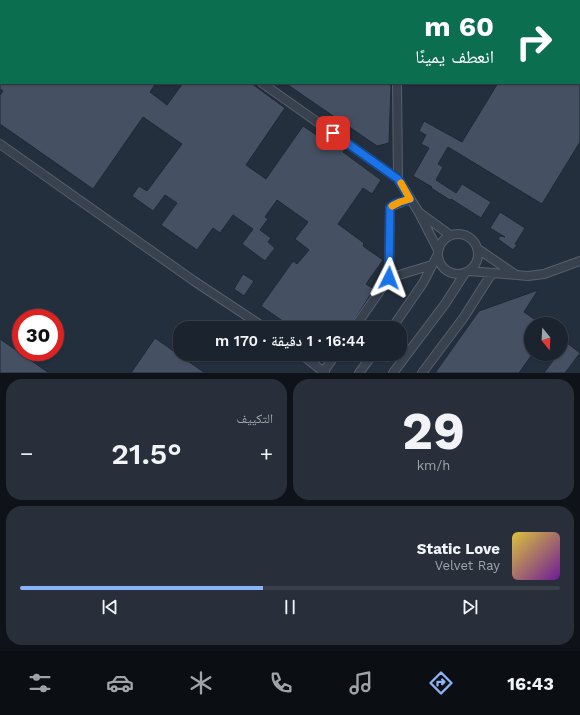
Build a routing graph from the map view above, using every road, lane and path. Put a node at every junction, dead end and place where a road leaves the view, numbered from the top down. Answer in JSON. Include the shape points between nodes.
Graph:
{"nodes":[{"id":1,"x":263,"y":84,"type":"edge"},
{"id":2,"x":397,"y":84,"type":"edge"},
{"id":3,"x":0,"y":144,"type":"edge"},
{"id":4,"x":398,"y":179,"type":"junction"},
{"id":5,"x":410,"y":199,"type":"junction"},
{"id":6,"x":418,"y":211,"type":"junction"},
{"id":7,"x":450,"y":235,"type":"junction"},
{"id":8,"x":478,"y":249,"type":"junction"},
{"id":9,"x":438,"y":252,"type":"junction"},
{"id":10,"x":580,"y":261,"type":"edge"},
{"id":11,"x":432,"y":264,"type":"junction"},
{"id":12,"x":468,"y":272,"type":"junction"},
{"id":13,"x":492,"y":273,"type":"junction"},
{"id":14,"x":516,"y":275,"type":"junction"},
{"id":15,"x":389,"y":278,"type":"junction"},
{"id":16,"x":254,"y":321,"type":"edge"},
{"id":17,"x":359,"y":321,"type":"edge"},
{"id":18,"x":397,"y":321,"type":"edge"},
{"id":19,"x":310,"y":361,"type":"edge"},
{"id":20,"x":332,"y":361,"type":"edge"},
{"id":21,"x":368,"y":361,"type":"edge"},
{"id":22,"x":325,"y":372,"type":"edge"},
{"id":23,"x":359,"y":373,"type":"edge"},
{"id":24,"x":393,"y":373,"type":"edge"},
{"id":25,"x":422,"y":373,"type":"edge"}],
"edges":[{"from":1,"to":4,"type":"street"},
{"from":2,"to":4,"type":"street"},
{"from":3,"to":16,"type":"street"},
{"from":4,"to":5,"type":"street"},
{"from":5,"to":6,"type":"street"},
{"from":5,"to":15,"type":"street","via":[[394,204],[390,208]]},
{"from":6,"to":7,"type":"street"},
{"from":6,"to":9,"type":"street"},
{"from":7,"to":8,"type":"street","via":[[465,235],[474,240]]},
{"from":7,"to":9,"type":"street","via":[[443,241]]},
{"from":8,"to":12,"type":"street","via":[[478,259],[474,268]]},
{"from":8,"to":14,"type":"street"},
{"from":9,"to":11,"type":"street"},
{"from":9,"to":12,"type":"street","via":[[440,263],[446,271],[456,274]]},
{"from":10,"to":14,"type":"street","via":[[544,274]]},
{"from":11,"to":15,"type":"street"},
{"from":11,"to":18,"type":"street","via":[[423,284]]},
{"from":12,"to":13,"type":"street"},
{"from":12,"to":24,"type":"street"},
{"from":13,"to":14,"type":"street"},
{"from":13,"to":25,"type":"street","via":[[464,317]]},
{"from":15,"to":17,"type":"street"},
{"from":19,"to":22,"type":"street"},
{"from":20,"to":22,"type":"street"},
{"from":21,"to":23,"type":"street"}]}
